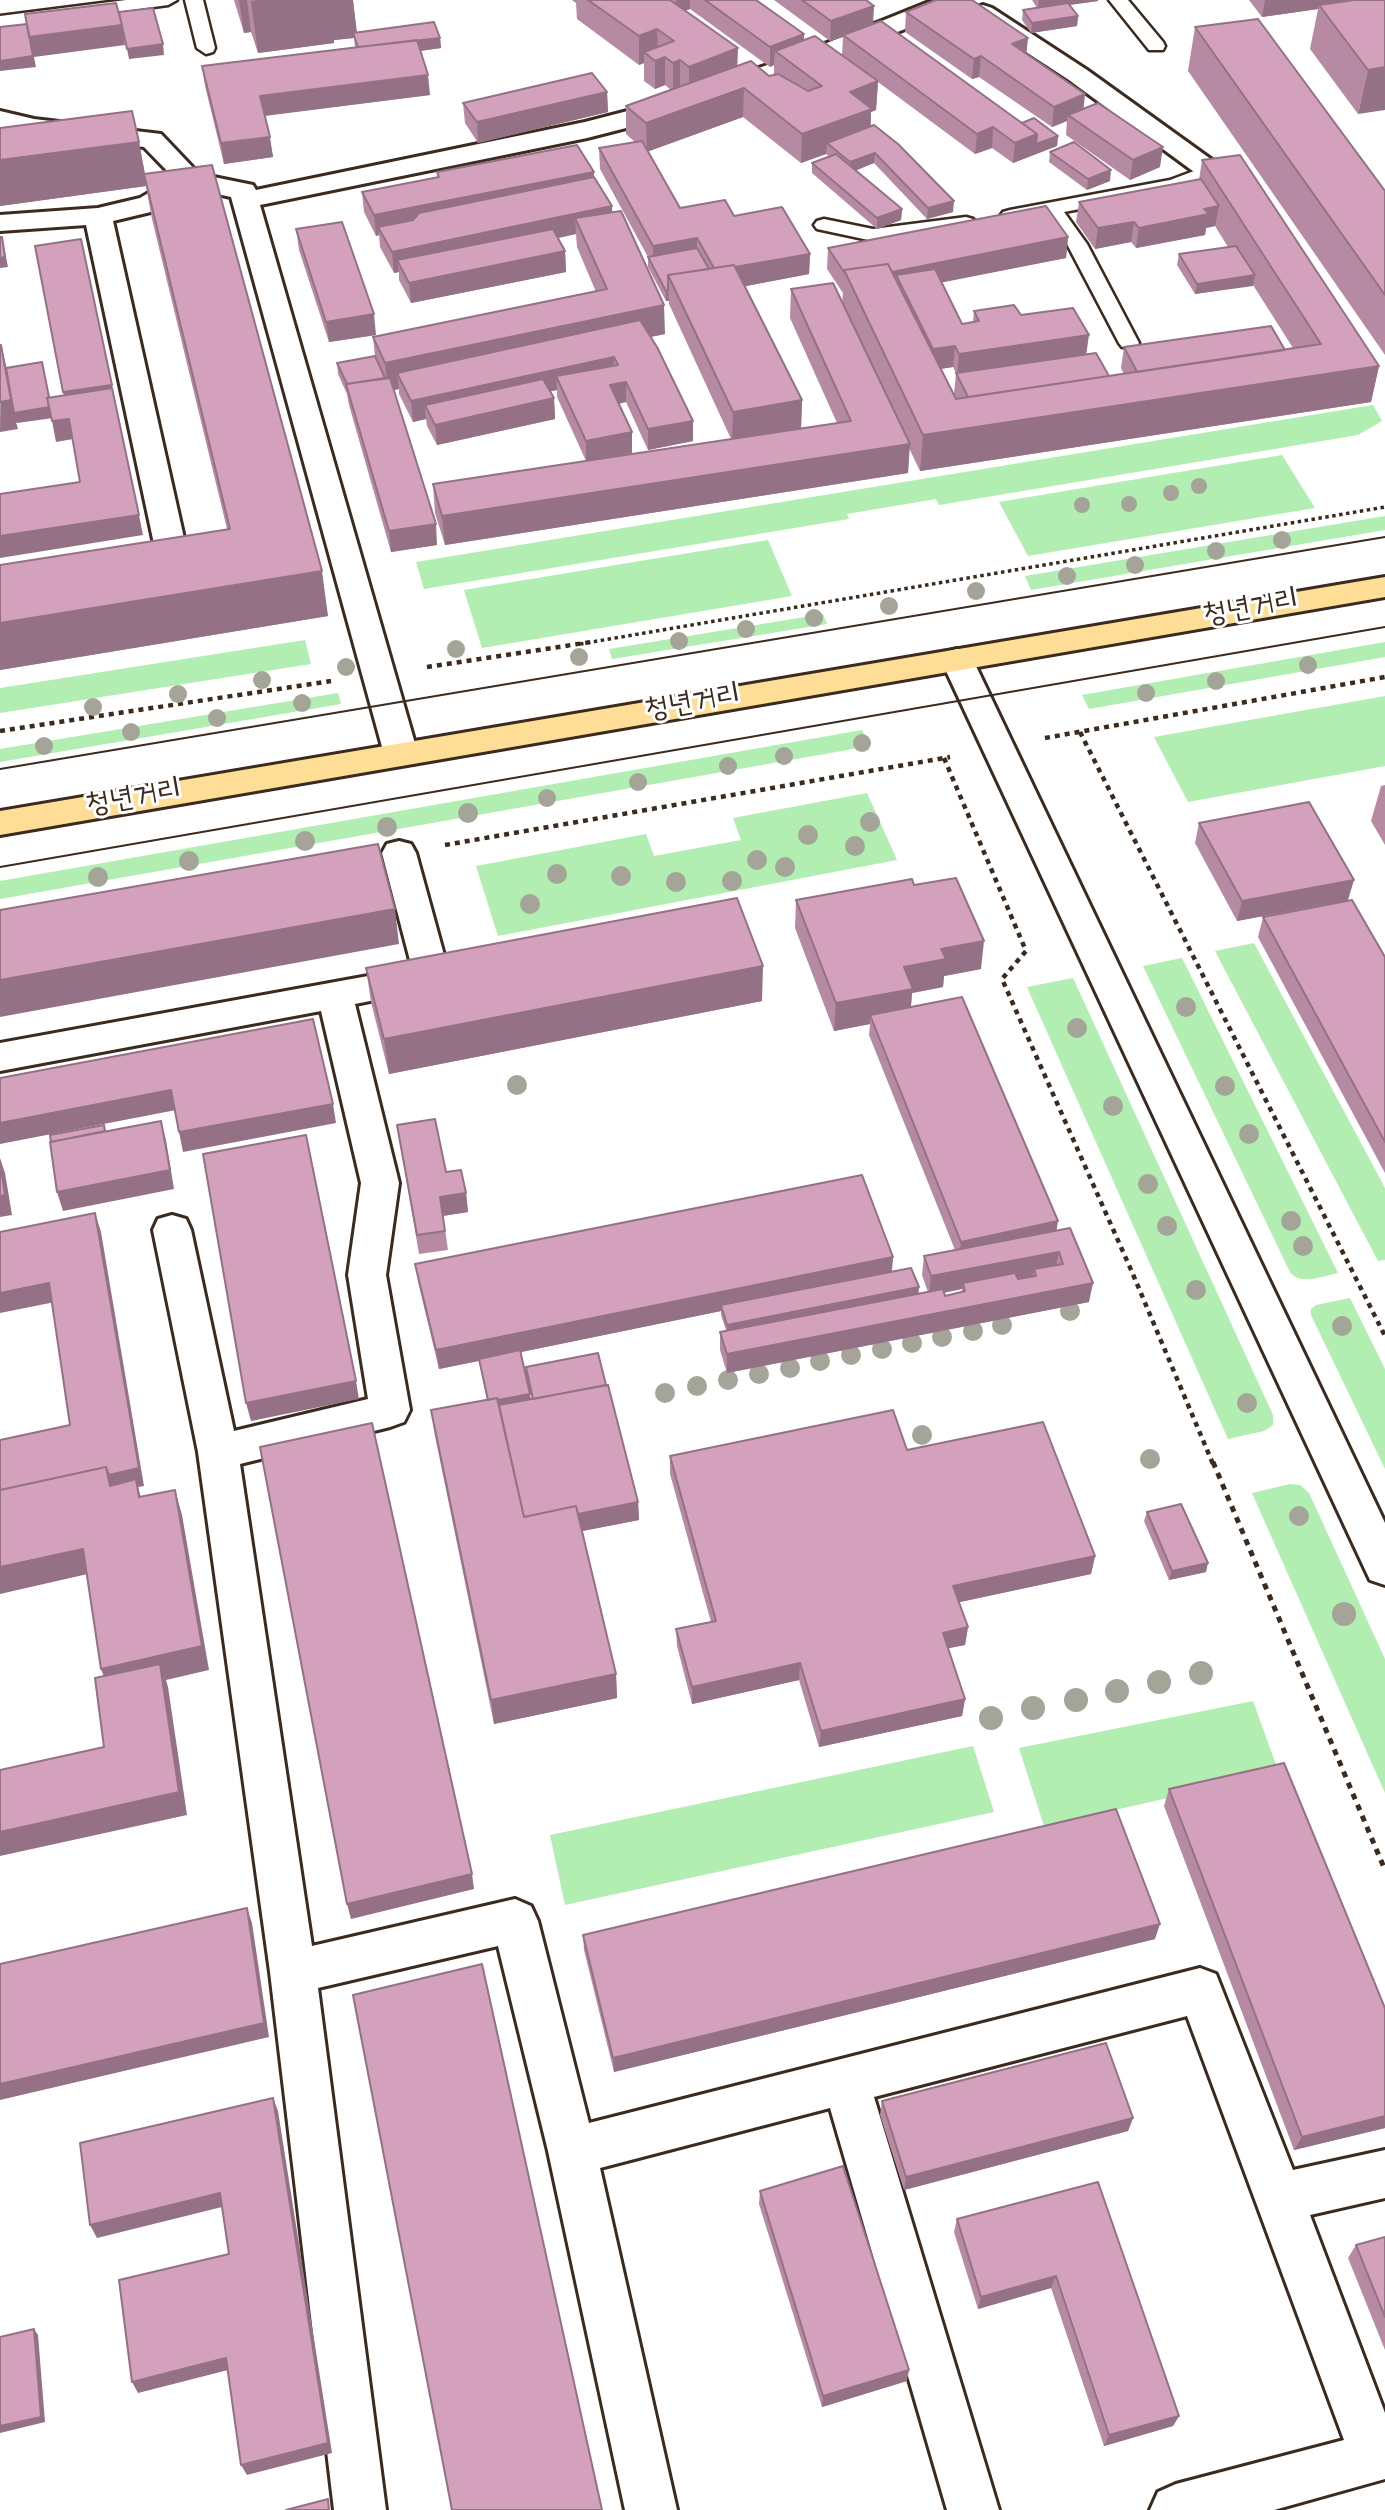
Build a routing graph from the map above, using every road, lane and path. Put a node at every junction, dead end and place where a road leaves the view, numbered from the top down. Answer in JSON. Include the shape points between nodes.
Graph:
{"nodes":[{"id":1,"x":168,"y":0,"type":"edge"},
{"id":2,"x":194,"y":0,"type":"edge"},
{"id":3,"x":956,"y":0,"type":"edge"},
{"id":4,"x":964,"y":0,"type":"edge"},
{"id":5,"x":1118,"y":0,"type":"edge"},
{"id":6,"x":0,"y":22,"type":"edge"},
{"id":7,"x":1156,"y":46,"type":"dead end"},
{"id":8,"x":206,"y":48,"type":"dead end"},
{"id":9,"x":0,"y":118,"type":"edge"},
{"id":10,"x":1210,"y":171,"type":"joint"},
{"id":11,"x":190,"y":180,"type":"junction"},
{"id":12,"x":245,"y":200,"type":"junction"},
{"id":13,"x":1052,"y":209,"type":"junction"},
{"id":14,"x":98,"y":216,"type":"junction"},
{"id":15,"x":0,"y":223,"type":"edge"},
{"id":16,"x":824,"y":225,"type":"dead end"},
{"id":17,"x":1129,"y":343,"type":"edge"},
{"id":18,"x":1385,"y":507,"type":"edge"},
{"id":19,"x":120,"y":573,"type":"edge"},
{"id":20,"x":1385,"y":587,"type":"edge"},
{"id":21,"x":957,"y":660,"type":"junction"},
{"id":22,"x":379,"y":673,"type":"junction"},
{"id":23,"x":1385,"y":677,"type":"edge"},
{"id":24,"x":0,"y":731,"type":"edge"},
{"id":25,"x":1080,"y":732,"type":"junction"},
{"id":26,"x":1000,"y":747,"type":"junction"},
{"id":27,"x":401,"y":754,"type":"junction"},
{"id":28,"x":944,"y":758,"type":"junction"},
{"id":29,"x":0,"y":823,"type":"edge"},
{"id":30,"x":399,"y":853,"type":"joint"},
{"id":31,"x":335,"y":995,"type":"junction"},
{"id":32,"x":0,"y":1056,"type":"edge"},
{"id":33,"x":172,"y":1230,"type":"dead end"},
{"id":34,"x":1385,"y":1336,"type":"edge"},
{"id":35,"x":218,"y":1452,"type":"junction"},
{"id":36,"x":1385,"y":1567,"type":"edge"},
{"id":37,"x":1385,"y":1870,"type":"edge"},
{"id":38,"x":293,"y":1972,"type":"junction"},
{"id":39,"x":846,"y":2081,"type":"junction"},
{"id":40,"x":572,"y":2151,"type":"junction"},
{"id":41,"x":1385,"y":2174,"type":"edge"},
{"id":42,"x":1279,"y":2197,"type":"junction"},
{"id":43,"x":360,"y":2510,"type":"edge"},
{"id":44,"x":651,"y":2510,"type":"edge"},
{"id":45,"x":973,"y":2510,"type":"edge"},
{"id":46,"x":1176,"y":2510,"type":"edge"}],
"edges":[{"from":1,"to":6,"type":"lane"},
{"from":2,"to":8,"type":"lane"},
{"from":3,"to":12,"type":"street","via":[[806,60],[652,113]]},
{"from":4,"to":10,"type":"street"},
{"from":5,"to":7,"type":"lane"},
{"from":9,"to":11,"type":"street","via":[[34,127],[152,140]]},
{"from":10,"to":13,"type":"lane","via":[[1175,185]]},
{"from":11,"to":12,"type":"street","via":[[243,191]]},
{"from":11,"to":14,"type":"street","via":[[149,204]]},
{"from":12,"to":22,"type":"street"},
{"from":13,"to":16,"type":"lane","via":[[903,233],[873,235]]},
{"from":13,"to":17,"type":"lane","via":[[1077,244]]},
{"from":14,"to":15,"type":"street"},
{"from":14,"to":19,"type":"street","via":[[174,565]]},
{"from":18,"to":22,"type":"path","via":[[611,639]]},
{"from":20,"to":21,"type":"main road","name":"청년거리"},
{"from":21,"to":26,"type":"street"},
{"from":21,"to":27,"type":"main road","name":"청년거리"},
{"from":22,"to":24,"type":"path"},
{"from":22,"to":27,"type":"street"},
{"from":23,"to":25,"type":"path"},
{"from":25,"to":26,"type":"path"},
{"from":25,"to":34,"type":"path"},
{"from":26,"to":28,"type":"path"},
{"from":26,"to":36,"type":"street"},
{"from":27,"to":29,"type":"main road","name":"청년거리"},
{"from":28,"to":30,"type":"path"},
{"from":28,"to":37,"type":"path","via":[[1026,951],[1002,979],[1132,1272]]},
{"from":30,"to":31,"type":"street","via":[[432,977]]},
{"from":31,"to":32,"type":"street"},
{"from":31,"to":35,"type":"street","via":[[380,1183],[367,1275],[390,1410]]},
{"from":33,"to":35,"type":"street"},
{"from":35,"to":38,"type":"street"},
{"from":38,"to":40,"type":"street","via":[[515,1921]]},
{"from":38,"to":43,"type":"street"},
{"from":39,"to":40,"type":"street"},
{"from":39,"to":42,"type":"street","via":[[1200,1990]]},
{"from":39,"to":45,"type":"street"},
{"from":40,"to":44,"type":"street"},
{"from":41,"to":42,"type":"street"},
{"from":42,"to":46,"type":"street","via":[[1376,2457]]}]}
